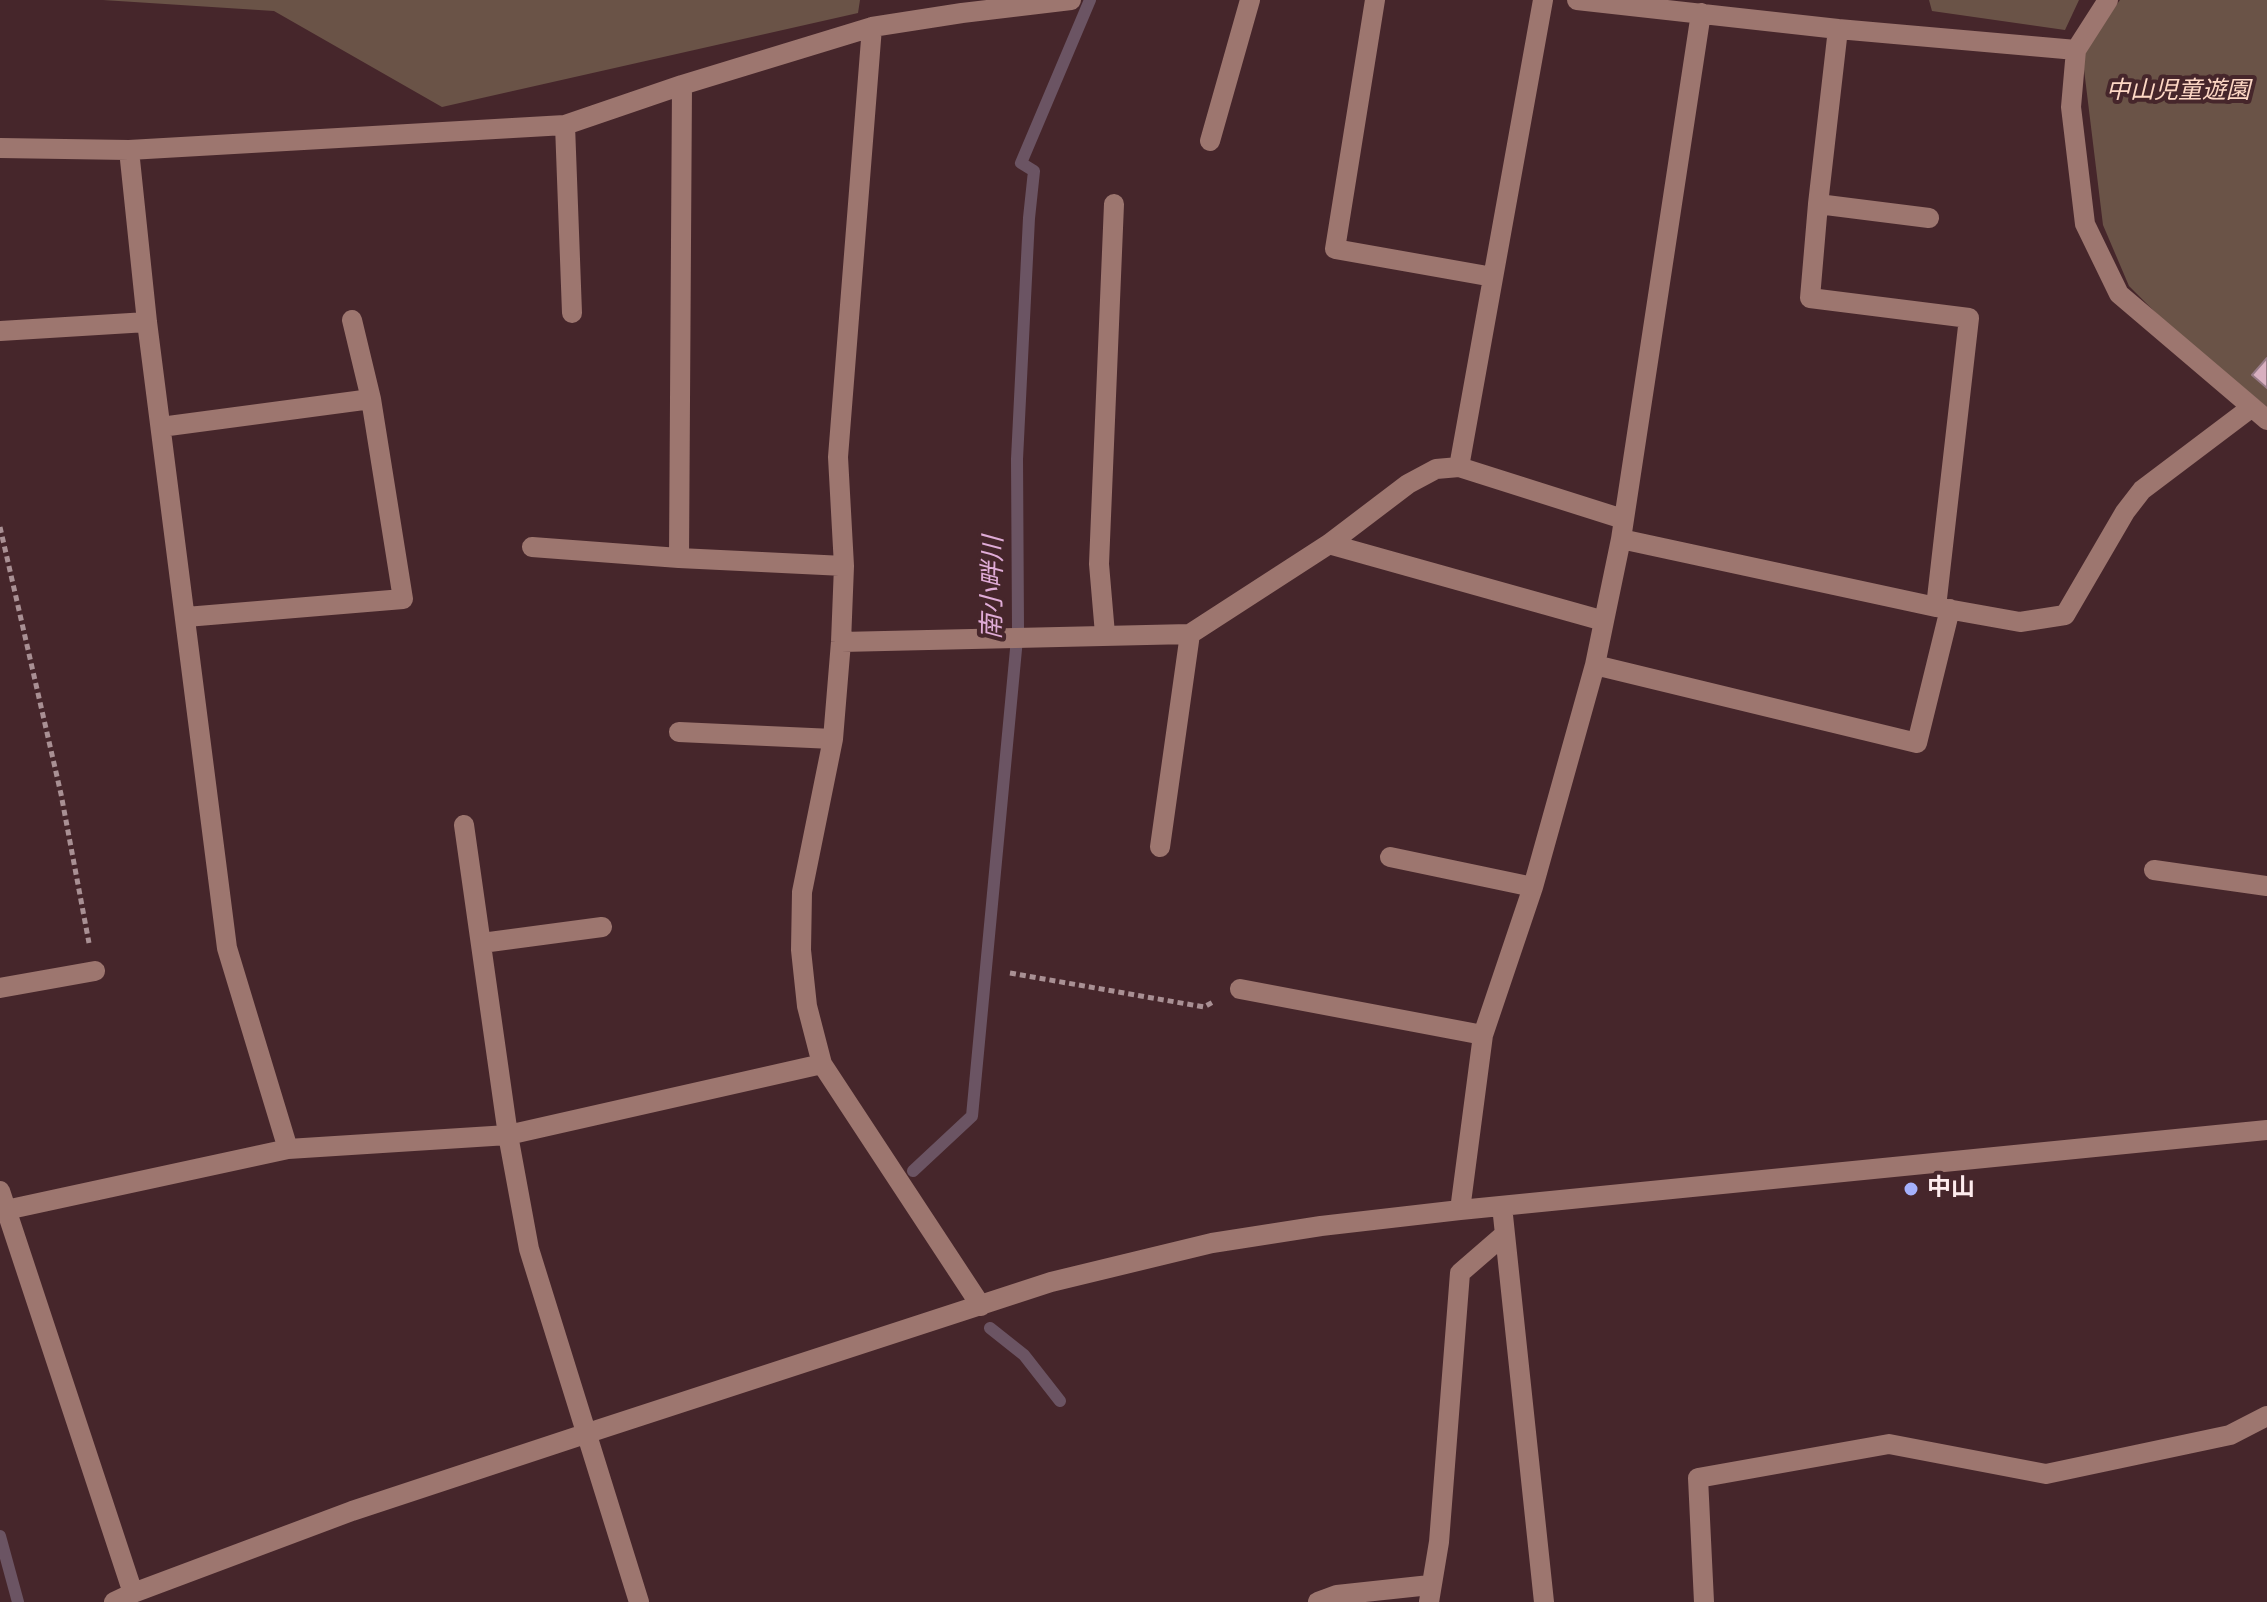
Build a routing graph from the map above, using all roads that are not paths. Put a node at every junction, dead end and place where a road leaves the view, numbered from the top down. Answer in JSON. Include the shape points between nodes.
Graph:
{"nodes":[{"id":1,"x":1071,"y":0,"type":"edge"},
{"id":2,"x":1250,"y":0,"type":"edge"},
{"id":3,"x":1375,"y":0,"type":"edge"},
{"id":4,"x":1543,"y":0,"type":"edge"},
{"id":5,"x":1577,"y":0,"type":"edge"},
{"id":6,"x":2108,"y":0,"type":"edge"},
{"id":7,"x":1701,"y":13,"type":"junction"},
{"id":8,"x":872,"y":27,"type":"junction"},
{"id":9,"x":1838,"y":29,"type":"junction"},
{"id":10,"x":2076,"y":50,"type":"junction"},
{"id":11,"x":682,"y":85,"type":"junction"},
{"id":12,"x":565,"y":125,"type":"junction"},
{"id":13,"x":1210,"y":141,"type":"dead end"},
{"id":14,"x":0,"y":148,"type":"edge"},
{"id":15,"x":129,"y":150,"type":"junction"},
{"id":16,"x":1114,"y":204,"type":"dead end"},
{"id":17,"x":1818,"y":204,"type":"junction"},
{"id":18,"x":1929,"y":218,"type":"dead end"},
{"id":19,"x":1493,"y":277,"type":"junction"},
{"id":20,"x":572,"y":313,"type":"dead end"},
{"id":21,"x":352,"y":320,"type":"dead end"},
{"id":22,"x":147,"y":322,"type":"junction"},
{"id":23,"x":0,"y":331,"type":"edge"},
{"id":24,"x":371,"y":399,"type":"junction"},
{"id":25,"x":2260,"y":414,"type":"edge"},
{"id":26,"x":161,"y":427,"type":"junction"},
{"id":27,"x":1459,"y":467,"type":"junction"},
{"id":28,"x":1622,"y":529,"type":"junction"},
{"id":29,"x":1329,"y":544,"type":"junction"},
{"id":30,"x":532,"y":547,"type":"dead end"},
{"id":31,"x":679,"y":558,"type":"junction"},
{"id":32,"x":844,"y":566,"type":"junction"},
{"id":33,"x":1943,"y":608,"type":"junction"},
{"id":34,"x":186,"y":617,"type":"junction"},
{"id":35,"x":1604,"y":621,"type":"junction"},
{"id":36,"x":1105,"y":634,"type":"junction"},
{"id":37,"x":1190,"y":634,"type":"junction"},
{"id":38,"x":841,"y":642,"type":"junction"},
{"id":39,"x":1595,"y":665,"type":"junction"},
{"id":40,"x":679,"y":732,"type":"dead end"},
{"id":41,"x":833,"y":739,"type":"junction"},
{"id":42,"x":464,"y":825,"type":"dead end"},
{"id":43,"x":1160,"y":847,"type":"dead end"},
{"id":44,"x":1390,"y":857,"type":"dead end"},
{"id":45,"x":2154,"y":870,"type":"dead end"},
{"id":46,"x":2267,"y":886,"type":"edge"},
{"id":47,"x":1533,"y":887,"type":"junction"},
{"id":48,"x":602,"y":927,"type":"dead end"},
{"id":49,"x":482,"y":943,"type":"junction"},
{"id":50,"x":95,"y":971,"type":"road end"},
{"id":51,"x":0,"y":988,"type":"edge"},
{"id":52,"x":1240,"y":989,"type":"road end"},
{"id":53,"x":1483,"y":1035,"type":"junction"},
{"id":54,"x":822,"y":1064,"type":"junction"},
{"id":55,"x":2267,"y":1130,"type":"edge"},
{"id":56,"x":508,"y":1135,"type":"junction"},
{"id":57,"x":288,"y":1149,"type":"junction"},
{"id":58,"x":3,"y":1200,"type":"edge"},
{"id":59,"x":1502,"y":1206,"type":"junction"},
{"id":60,"x":1460,"y":1210,"type":"junction"},
{"id":61,"x":1505,"y":1234,"type":"junction"},
{"id":62,"x":981,"y":1306,"type":"junction"},
{"id":63,"x":2267,"y":1416,"type":"edge"},
{"id":64,"x":588,"y":1433,"type":"junction"},
{"id":65,"x":133,"y":1593,"type":"junction"},
{"id":66,"x":1430,"y":1594,"type":"edge"},
{"id":67,"x":114,"y":1602,"type":"edge"},
{"id":68,"x":639,"y":1602,"type":"edge"},
{"id":69,"x":1318,"y":1602,"type":"edge"},
{"id":70,"x":1544,"y":1602,"type":"edge"},
{"id":71,"x":1704,"y":1602,"type":"edge"}],
"edges":[{"from":1,"to":8,"type":"street"},
{"from":2,"to":13,"type":"street"},
{"from":3,"to":19,"type":"street","via":[[1335,249]]},
{"from":4,"to":19,"type":"street"},
{"from":5,"to":7,"type":"street"},
{"from":6,"to":10,"type":"street"},
{"from":7,"to":9,"type":"street"},
{"from":7,"to":28,"type":"street"},
{"from":8,"to":11,"type":"street"},
{"from":8,"to":32,"type":"street","via":[[838,457]]},
{"from":9,"to":10,"type":"street"},
{"from":9,"to":17,"type":"street"},
{"from":10,"to":25,"type":"street","via":[[2071,107],[2085,224],[2119,294]]},
{"from":11,"to":12,"type":"street"},
{"from":11,"to":31,"type":"street"},
{"from":12,"to":15,"type":"street"},
{"from":12,"to":20,"type":"street"},
{"from":14,"to":15,"type":"street"},
{"from":15,"to":22,"type":"street"},
{"from":16,"to":36,"type":"street","via":[[1099,564]]},
{"from":17,"to":18,"type":"street"},
{"from":17,"to":33,"type":"street","via":[[1810,298],[1969,318]]},
{"from":19,"to":27,"type":"street"},
{"from":21,"to":24,"type":"street"},
{"from":22,"to":23,"type":"street"},
{"from":22,"to":26,"type":"street"},
{"from":24,"to":26,"type":"street"},
{"from":24,"to":34,"type":"street","via":[[403,599]]},
{"from":25,"to":33,"type":"street","via":[[2142,490],[2065,615],[2020,622]]},
{"from":26,"to":34,"type":"street"},
{"from":27,"to":28,"type":"street"},
{"from":27,"to":29,"type":"street","via":[[1436,469],[1408,484]]},
{"from":28,"to":33,"type":"street"},
{"from":28,"to":35,"type":"street"},
{"from":29,"to":35,"type":"street"},
{"from":29,"to":37,"type":"street"},
{"from":30,"to":31,"type":"street"},
{"from":31,"to":32,"type":"street"},
{"from":32,"to":38,"type":"street"},
{"from":33,"to":39,"type":"street","via":[[1917,743]]},
{"from":34,"to":57,"type":"street","via":[[227,948]]},
{"from":35,"to":39,"type":"street"},
{"from":36,"to":37,"type":"street"},
{"from":36,"to":38,"type":"street"},
{"from":37,"to":43,"type":"street"},
{"from":38,"to":41,"type":"street"},
{"from":39,"to":47,"type":"street"},
{"from":40,"to":41,"type":"street"},
{"from":41,"to":54,"type":"street","via":[[802,892],[807,1006]]},
{"from":42,"to":49,"type":"street"},
{"from":44,"to":47,"type":"street"},
{"from":45,"to":46,"type":"street"},
{"from":47,"to":53,"type":"street"},
{"from":48,"to":49,"type":"street"},
{"from":49,"to":56,"type":"street"},
{"from":50,"to":51,"type":"street"},
{"from":52,"to":53,"type":"street"},
{"from":53,"to":60,"type":"street"},
{"from":54,"to":56,"type":"street"},
{"from":54,"to":62,"type":"street"},
{"from":55,"to":59,"type":"street"},
{"from":56,"to":57,"type":"street"},
{"from":56,"to":64,"type":"street","via":[[529,1249]]},
{"from":57,"to":58,"type":"street"},
{"from":58,"to":65,"type":"street"},
{"from":59,"to":60,"type":"street"},
{"from":59,"to":61,"type":"street"},
{"from":60,"to":62,"type":"street","via":[[1212,1243],[1051,1282]]},
{"from":61,"to":66,"type":"street","via":[[1460,1273],[1439,1542]]},
{"from":61,"to":70,"type":"street"},
{"from":62,"to":64,"type":"street"},
{"from":63,"to":71,"type":"street","via":[[2230,1435],[2046,1474],[1889,1444],[1698,1478]]},
{"from":64,"to":65,"type":"street","via":[[352,1511]]},
{"from":64,"to":68,"type":"street"},
{"from":65,"to":67,"type":"street"},
{"from":66,"to":69,"type":"street","via":[[1337,1595]]}]}
